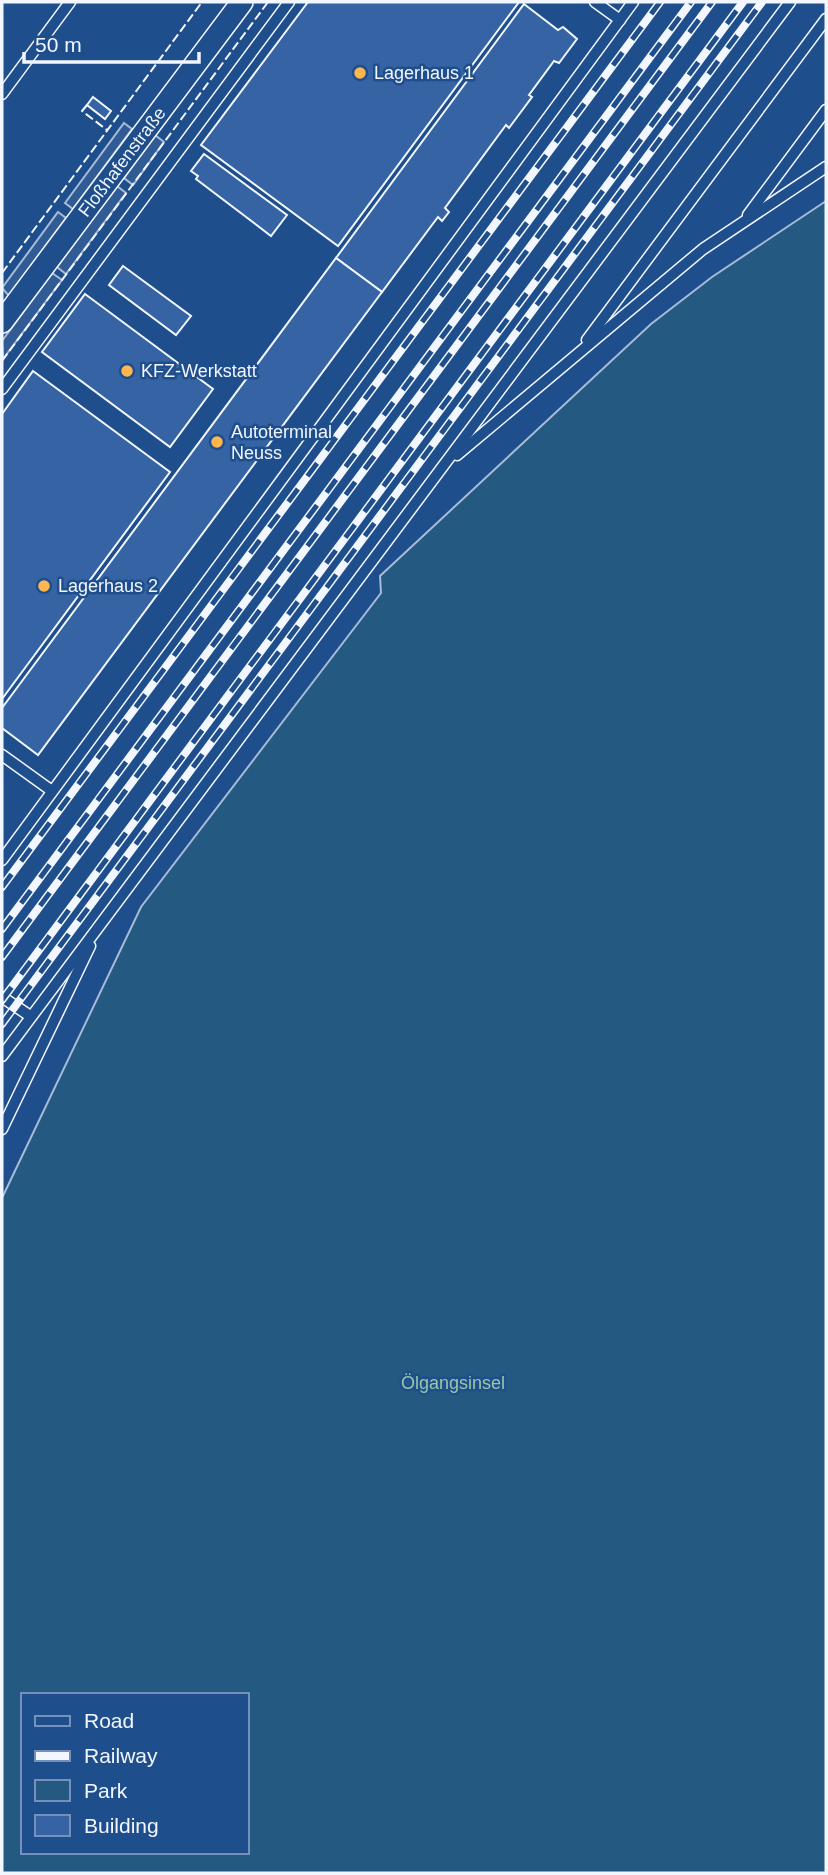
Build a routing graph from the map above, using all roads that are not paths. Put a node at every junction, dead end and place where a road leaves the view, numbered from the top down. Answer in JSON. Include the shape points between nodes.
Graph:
{"nodes":[{"id":1,"x":70,"y":2,"type":"edge"},
{"id":2,"x":242,"y":2,"type":"edge"},
{"id":3,"x":289,"y":2,"type":"edge"},
{"id":4,"x":595,"y":2,"type":"edge"},
{"id":5,"x":634,"y":2,"type":"edge"},
{"id":6,"x":790,"y":2,"type":"edge"},
{"id":7,"x":826,"y":19,"type":"edge"},
{"id":8,"x":620,"y":20,"type":"junction"},
{"id":9,"x":2,"y":94,"type":"edge"},
{"id":10,"x":826,"y":110,"type":"edge"},
{"id":11,"x":826,"y":167,"type":"edge"},
{"id":12,"x":743,"y":222,"type":"junction"},
{"id":13,"x":2,"y":322,"type":"edge"},
{"id":14,"x":575,"y":356,"type":"junction"},
{"id":15,"x":2,"y":388,"type":"edge"},
{"id":16,"x":442,"y":468,"type":"junction"},
{"id":17,"x":2,"y":756,"type":"edge"},
{"id":18,"x":52,"y":791,"type":"junction"},
{"id":19,"x":2,"y":860,"type":"edge"},
{"id":20,"x":101,"y":925,"type":"junction"},
{"id":21,"x":2,"y":997,"type":"edge"},
{"id":22,"x":30,"y":1016,"type":"junction"},
{"id":23,"x":2,"y":1056,"type":"edge"},
{"id":24,"x":2,"y":1129,"type":"edge"}],
"edges":[{"from":1,"to":9,"type":"lane"},
{"from":2,"to":13,"type":"street","name":"Floßhafenstraße"},
{"from":3,"to":15,"type":"lane"},
{"from":4,"to":8,"type":"lane"},
{"from":5,"to":8,"type":"lane"},
{"from":6,"to":16,"type":"lane"},
{"from":7,"to":14,"type":"lane"},
{"from":8,"to":18,"type":"lane"},
{"from":10,"to":12,"type":"lane"},
{"from":11,"to":12,"type":"lane"},
{"from":12,"to":14,"type":"lane","via":[[703,249]]},
{"from":14,"to":16,"type":"lane"},
{"from":16,"to":20,"type":"lane"},
{"from":17,"to":18,"type":"lane"},
{"from":18,"to":19,"type":"lane"},
{"from":20,"to":22,"type":"lane"},
{"from":20,"to":24,"type":"lane"},
{"from":21,"to":22,"type":"lane"},
{"from":22,"to":23,"type":"lane"}]}
